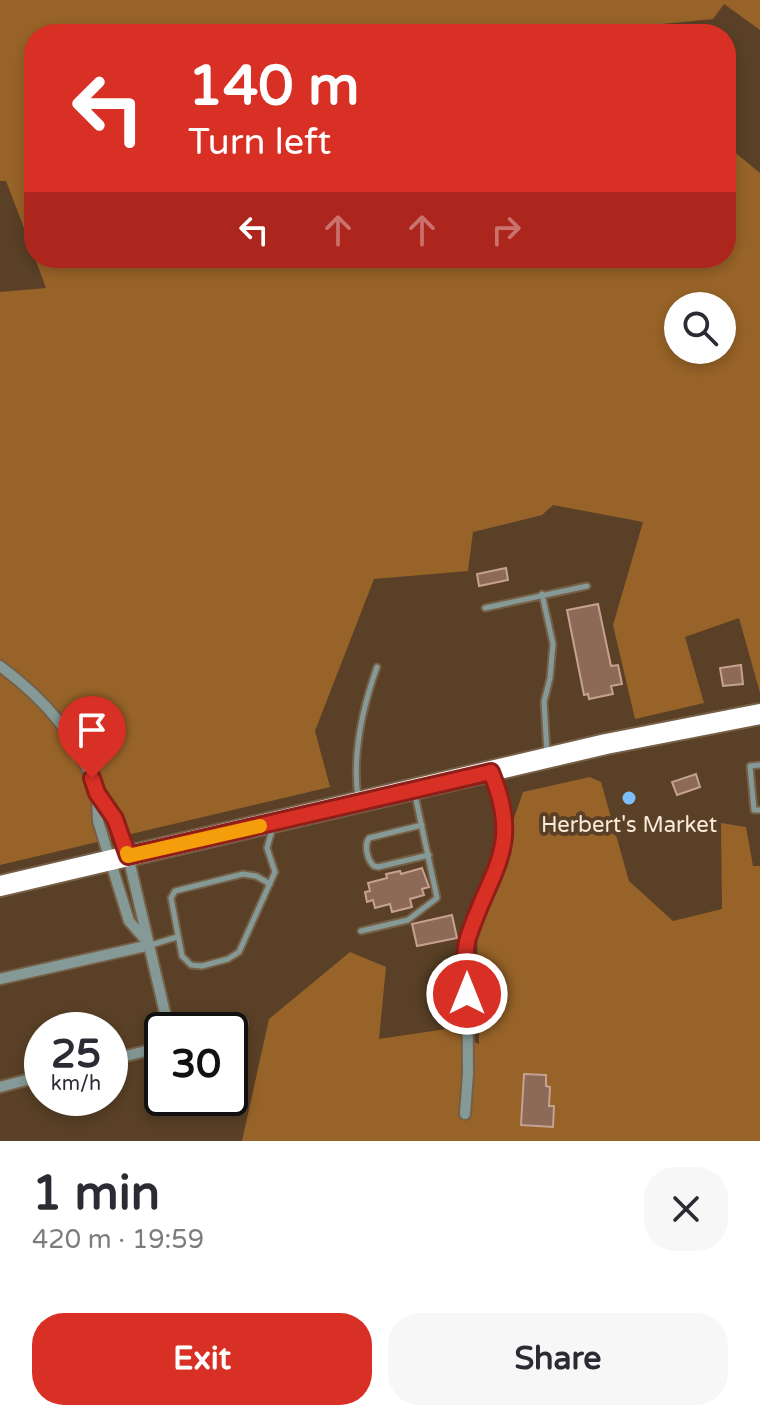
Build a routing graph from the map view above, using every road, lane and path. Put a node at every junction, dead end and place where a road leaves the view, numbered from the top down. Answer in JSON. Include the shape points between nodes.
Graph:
{"nodes":[{"id":1,"x":587,"y":586,"type":"dead end"},
{"id":2,"x":542,"y":594,"type":"junction"},
{"id":3,"x":485,"y":608,"type":"dead end"},
{"id":4,"x":0,"y":666,"type":"edge"},
{"id":5,"x":377,"y":667,"type":"dead end"},
{"id":6,"x":760,"y":714,"type":"edge"},
{"id":7,"x":548,"y":758,"type":"junction"},
{"id":8,"x":760,"y":765,"type":"edge"},
{"id":9,"x":491,"y":772,"type":"junction"},
{"id":10,"x":414,"y":790,"type":"junction"},
{"id":11,"x":97,"y":793,"type":"junction"},
{"id":12,"x":358,"y":803,"type":"junction"},
{"id":13,"x":760,"y":810,"type":"edge"},
{"id":14,"x":278,"y":822,"type":"junction"},
{"id":15,"x":422,"y":825,"type":"junction"},
{"id":16,"x":429,"y":855,"type":"junction"},
{"id":17,"x":120,"y":858,"type":"junction"},
{"id":18,"x":270,"y":884,"type":"junction"},
{"id":19,"x":0,"y":886,"type":"edge"},
{"id":20,"x":361,"y":931,"type":"dead end"},
{"id":21,"x":177,"y":937,"type":"junction"},
{"id":22,"x":150,"y":945,"type":"junction"},
{"id":23,"x":0,"y":979,"type":"edge"},
{"id":24,"x":165,"y":1012,"type":"edge"},
{"id":25,"x":24,"y":1081,"type":"edge"},
{"id":26,"x":0,"y":1087,"type":"edge"},
{"id":27,"x":465,"y":1114,"type":"dead end"}],
"edges":[{"from":1,"to":2,"type":"lane"},
{"from":2,"to":3,"type":"lane"},
{"from":2,"to":7,"type":"lane","via":[[553,644],[544,702]]},
{"from":4,"to":11,"type":"street","via":[[71,735]]},
{"from":5,"to":12,"type":"lane","via":[[359,743]]},
{"from":6,"to":7,"type":"highway"},
{"from":7,"to":9,"type":"highway"},
{"from":8,"to":13,"type":"lane","via":[[750,766],[754,810]]},
{"from":9,"to":10,"type":"highway"},
{"from":9,"to":27,"type":"street","via":[[505,822],[502,856],[467,941]]},
{"from":10,"to":12,"type":"highway"},
{"from":10,"to":15,"type":"lane"},
{"from":11,"to":17,"type":"street","via":[[115,819]]},
{"from":11,"to":17,"type":"street","via":[[98,821]]},
{"from":12,"to":14,"type":"highway"},
{"from":14,"to":17,"type":"highway"},
{"from":14,"to":18,"type":"lane","via":[[267,840],[275,872]]},
{"from":15,"to":16,"type":"lane"},
{"from":15,"to":16,"type":"lane","via":[[369,838],[369,860],[378,867]]},
{"from":16,"to":20,"type":"lane","via":[[437,891],[434,903],[408,920]]},
{"from":17,"to":19,"type":"highway"},
{"from":17,"to":22,"type":"street"},
{"from":17,"to":22,"type":"street","via":[[129,921]]},
{"from":18,"to":21,"type":"lane","via":[[243,874],[175,891],[171,898]]},
{"from":18,"to":21,"type":"lane","via":[[239,952],[228,959],[191,965],[182,956]]},
{"from":21,"to":22,"type":"lane"},
{"from":22,"to":23,"type":"street"},
{"from":22,"to":24,"type":"street"},
{"from":25,"to":26,"type":"street"}]}
